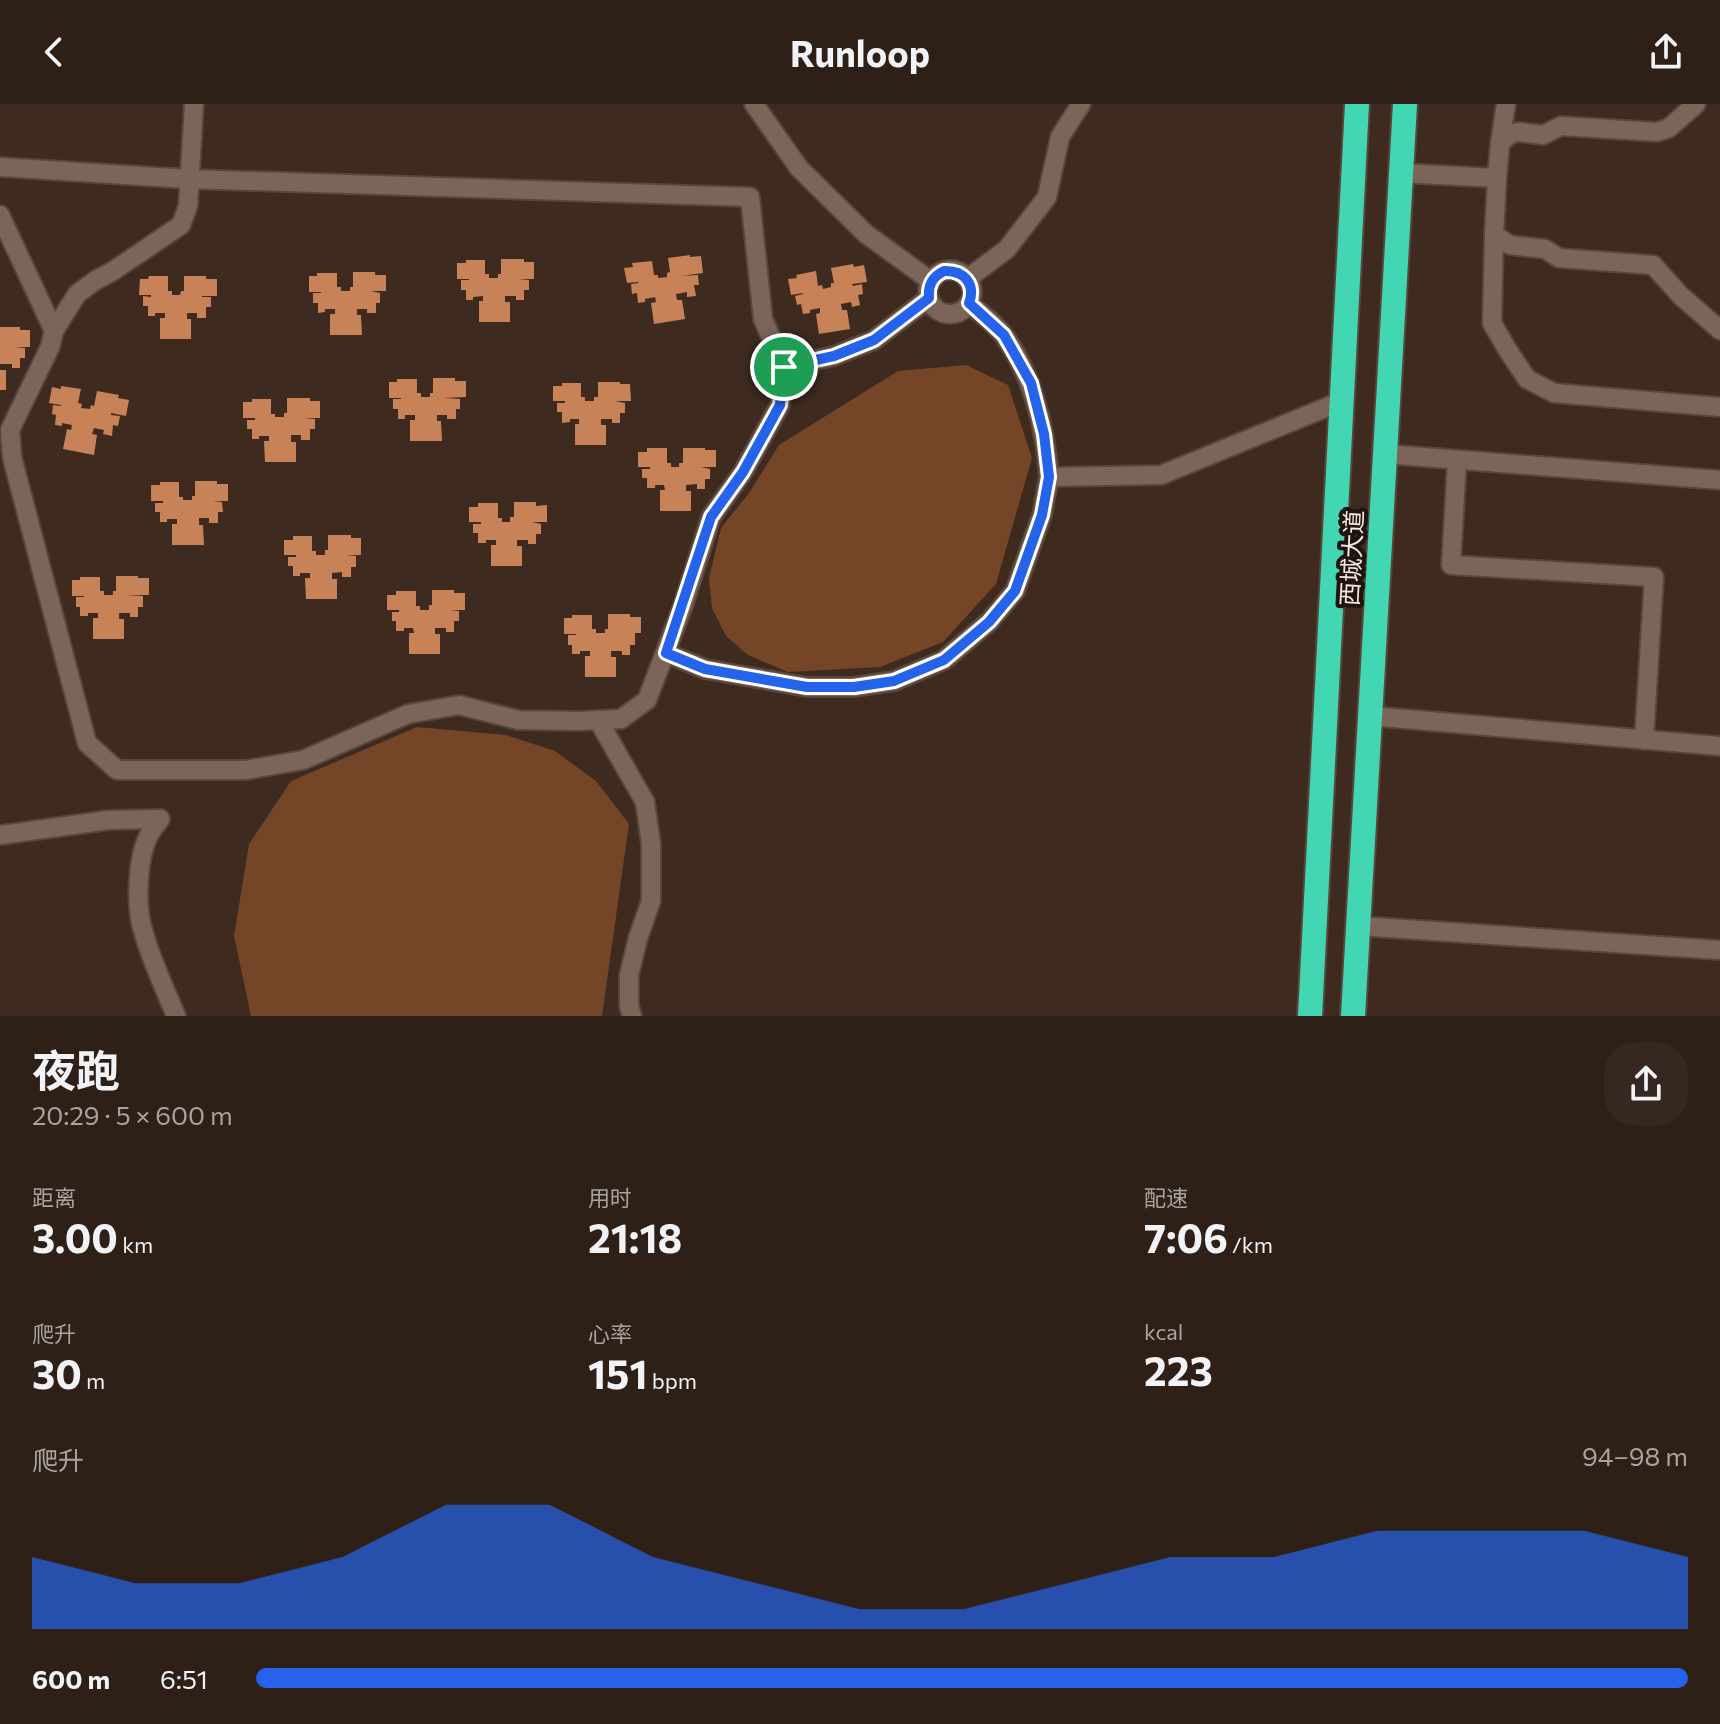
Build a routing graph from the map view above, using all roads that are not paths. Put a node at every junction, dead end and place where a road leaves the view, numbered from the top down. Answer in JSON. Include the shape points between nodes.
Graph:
{"nodes":[{"id":1,"x":194,"y":104,"type":"edge"},
{"id":2,"x":754,"y":104,"type":"edge"},
{"id":3,"x":1081,"y":104,"type":"edge"},
{"id":4,"x":1357,"y":104,"type":"edge"},
{"id":5,"x":1405,"y":104,"type":"edge"},
{"id":6,"x":1506,"y":104,"type":"edge"},
{"id":7,"x":1696,"y":104,"type":"edge"},
{"id":8,"x":1500,"y":143,"type":"junction"},
{"id":9,"x":0,"y":167,"type":"edge"},
{"id":10,"x":1400,"y":173,"type":"junction"},
{"id":11,"x":1497,"y":178,"type":"junction"},
{"id":12,"x":189,"y":179,"type":"junction"},
{"id":13,"x":0,"y":215,"type":"edge"},
{"id":14,"x":1494,"y":235,"type":"junction"},
{"id":15,"x":967,"y":279,"type":"junction"},
{"id":16,"x":930,"y":290,"type":"junction"},
{"id":17,"x":969,"y":303,"type":"junction"},
{"id":18,"x":1720,"y":330,"type":"edge"},
{"id":19,"x":54,"y":331,"type":"junction"},
{"id":20,"x":784,"y":367,"type":"junction"},
{"id":21,"x":1342,"y":401,"type":"junction"},
{"id":22,"x":1720,"y":407,"type":"edge"},
{"id":23,"x":1385,"y":454,"type":"junction"},
{"id":24,"x":1457,"y":460,"type":"junction"},
{"id":25,"x":1049,"y":477,"type":"junction"},
{"id":26,"x":1720,"y":480,"type":"edge"},
{"id":27,"x":666,"y":653,"type":"junction"},
{"id":28,"x":1370,"y":716,"type":"junction"},
{"id":29,"x":598,"y":720,"type":"junction"},
{"id":30,"x":1644,"y":740,"type":"junction"},
{"id":31,"x":1720,"y":746,"type":"edge"},
{"id":32,"x":0,"y":835,"type":"edge"},
{"id":33,"x":1358,"y":926,"type":"junction"},
{"id":34,"x":1720,"y":950,"type":"edge"},
{"id":35,"x":176,"y":1016,"type":"edge"},
{"id":36,"x":632,"y":1016,"type":"edge"},
{"id":37,"x":1310,"y":1016,"type":"edge"},
{"id":38,"x":1353,"y":1016,"type":"edge"}],
"edges":[{"from":1,"to":12,"type":"street"},
{"from":2,"to":16,"type":"street","via":[[799,168]]},
{"from":3,"to":15,"type":"street","via":[[1060,137],[1047,197],[1007,249]]},
{"from":4,"to":21,"type":"highway","name":"西城大道"},
{"from":5,"to":10,"type":"highway","name":"西城大道"},
{"from":6,"to":8,"type":"street"},
{"from":7,"to":8,"type":"street","via":[[1657,132],[1561,126],[1543,135],[1510,134]]},
{"from":8,"to":11,"type":"street"},
{"from":9,"to":12,"type":"street"},
{"from":10,"to":11,"type":"street"},
{"from":10,"to":23,"type":"highway","name":"西城大道"},
{"from":11,"to":14,"type":"street"},
{"from":12,"to":19,"type":"street","via":[[181,225],[77,294]]},
{"from":12,"to":20,"type":"street","via":[[750,197],[763,319]]},
{"from":13,"to":19,"type":"street"},
{"from":14,"to":18,"type":"street","via":[[1510,245],[1545,249],[1559,258],[1653,265]]},
{"from":14,"to":22,"type":"street","via":[[1492,323],[1527,379],[1554,393]]},
{"from":15,"to":16,"type":"street","via":[[944,271]]},
{"from":15,"to":17,"type":"street"},
{"from":16,"to":17,"type":"street","via":[[933,305],[947,314]]},
{"from":16,"to":20,"type":"street","via":[[874,340]]},
{"from":17,"to":25,"type":"street","via":[[1004,335],[1031,383]]},
{"from":19,"to":29,"type":"street","via":[[10,430],[12,457],[87,743],[117,770],[246,770],[303,760],[408,714],[459,705],[518,720]]},
{"from":20,"to":27,"type":"street","via":[[780,405],[711,517]]},
{"from":21,"to":25,"type":"street","via":[[1161,475]]},
{"from":21,"to":37,"type":"highway","name":"西城大道"},
{"from":23,"to":24,"type":"street"},
{"from":23,"to":28,"type":"highway","name":"西城大道"},
{"from":24,"to":26,"type":"street"},
{"from":24,"to":30,"type":"street","via":[[1451,565],[1654,577]]},
{"from":25,"to":27,"type":"street","via":[[1042,515],[1015,591],[989,622],[944,660],[894,681],[807,687],[705,669]]},
{"from":27,"to":29,"type":"street","via":[[647,700],[621,719]]},
{"from":28,"to":30,"type":"street"},
{"from":28,"to":33,"type":"highway","name":"西城大道"},
{"from":29,"to":36,"type":"street","via":[[645,802],[651,844],[651,901],[629,975]]},
{"from":30,"to":31,"type":"street"},
{"from":32,"to":35,"type":"street","via":[[109,820],[160,819],[143,854],[139,911]]},
{"from":33,"to":34,"type":"street"},
{"from":33,"to":38,"type":"highway","name":"西城大道"}]}
